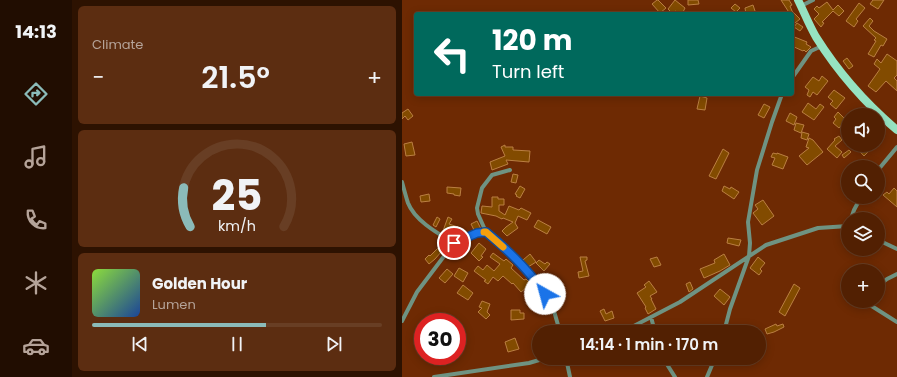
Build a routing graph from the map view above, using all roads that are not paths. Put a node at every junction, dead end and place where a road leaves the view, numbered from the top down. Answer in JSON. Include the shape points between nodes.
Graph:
{"nodes":[{"id":1,"x":813,"y":0,"type":"edge"},
{"id":2,"x":800,"y":3,"type":"edge"},
{"id":3,"x":822,"y":46,"type":"junction"},
{"id":4,"x":794,"y":75,"type":"edge"},
{"id":5,"x":781,"y":96,"type":"edge"},
{"id":6,"x":897,"y":130,"type":"edge"},
{"id":7,"x":897,"y":147,"type":"edge"},
{"id":8,"x":885,"y":162,"type":"edge"},
{"id":9,"x":510,"y":170,"type":"dead end"},
{"id":10,"x":402,"y":182,"type":"edge"},
{"id":11,"x":841,"y":226,"type":"edge"},
{"id":12,"x":486,"y":232,"type":"junction"},
{"id":13,"x":454,"y":243,"type":"junction"},
{"id":14,"x":885,"y":243,"type":"edge"},
{"id":15,"x":897,"y":249,"type":"edge"},
{"id":16,"x":750,"y":256,"type":"junction"},
{"id":17,"x":897,"y":274,"type":"edge"},
{"id":18,"x":885,"y":281,"type":"edge"},
{"id":19,"x":875,"y":308,"type":"edge"},
{"id":20,"x":651,"y":317,"type":"junction"},
{"id":21,"x":402,"y":321,"type":"edge"},
{"id":22,"x":897,"y":322,"type":"edge"},
{"id":23,"x":558,"y":325,"type":"edge"},
{"id":24,"x":634,"y":325,"type":"edge"},
{"id":25,"x":653,"y":325,"type":"edge"},
{"id":26,"x":726,"y":325,"type":"edge"},
{"id":27,"x":532,"y":362,"type":"edge"},
{"id":28,"x":567,"y":365,"type":"edge"},
{"id":29,"x":667,"y":365,"type":"edge"},
{"id":30,"x":713,"y":365,"type":"edge"},
{"id":31,"x":434,"y":377,"type":"edge"},
{"id":32,"x":570,"y":377,"type":"edge"},
{"id":33,"x":675,"y":377,"type":"edge"},
{"id":34,"x":707,"y":377,"type":"edge"}],
"edges":[{"from":1,"to":2,"type":"street"},
{"from":2,"to":3,"type":"main road"},
{"from":3,"to":4,"type":"street","via":[[811,51]]},
{"from":3,"to":6,"type":"main road","via":[[834,65],[863,99]]},
{"from":5,"to":16,"type":"street","via":[[757,170],[748,222]]},
{"from":7,"to":8,"type":"street"},
{"from":9,"to":12,"type":"street","via":[[492,175],[482,188],[477,208]]},
{"from":10,"to":13,"type":"street","via":[[413,212]]},
{"from":11,"to":16,"type":"street","via":[[818,228],[766,245]]},
{"from":12,"to":13,"type":"street"},
{"from":12,"to":23,"type":"street","via":[[539,285],[552,304]]},
{"from":13,"to":21,"type":"street","via":[[417,292]]},
{"from":14,"to":15,"type":"street"},
{"from":16,"to":20,"type":"street","via":[[680,302]]},
{"from":16,"to":26,"type":"street"},
{"from":17,"to":18,"type":"street"},
{"from":19,"to":22,"type":"street"},
{"from":20,"to":24,"type":"street"},
{"from":20,"to":25,"type":"street"},
{"from":27,"to":31,"type":"street"},
{"from":28,"to":32,"type":"street"},
{"from":29,"to":33,"type":"street"},
{"from":30,"to":34,"type":"street"}]}
